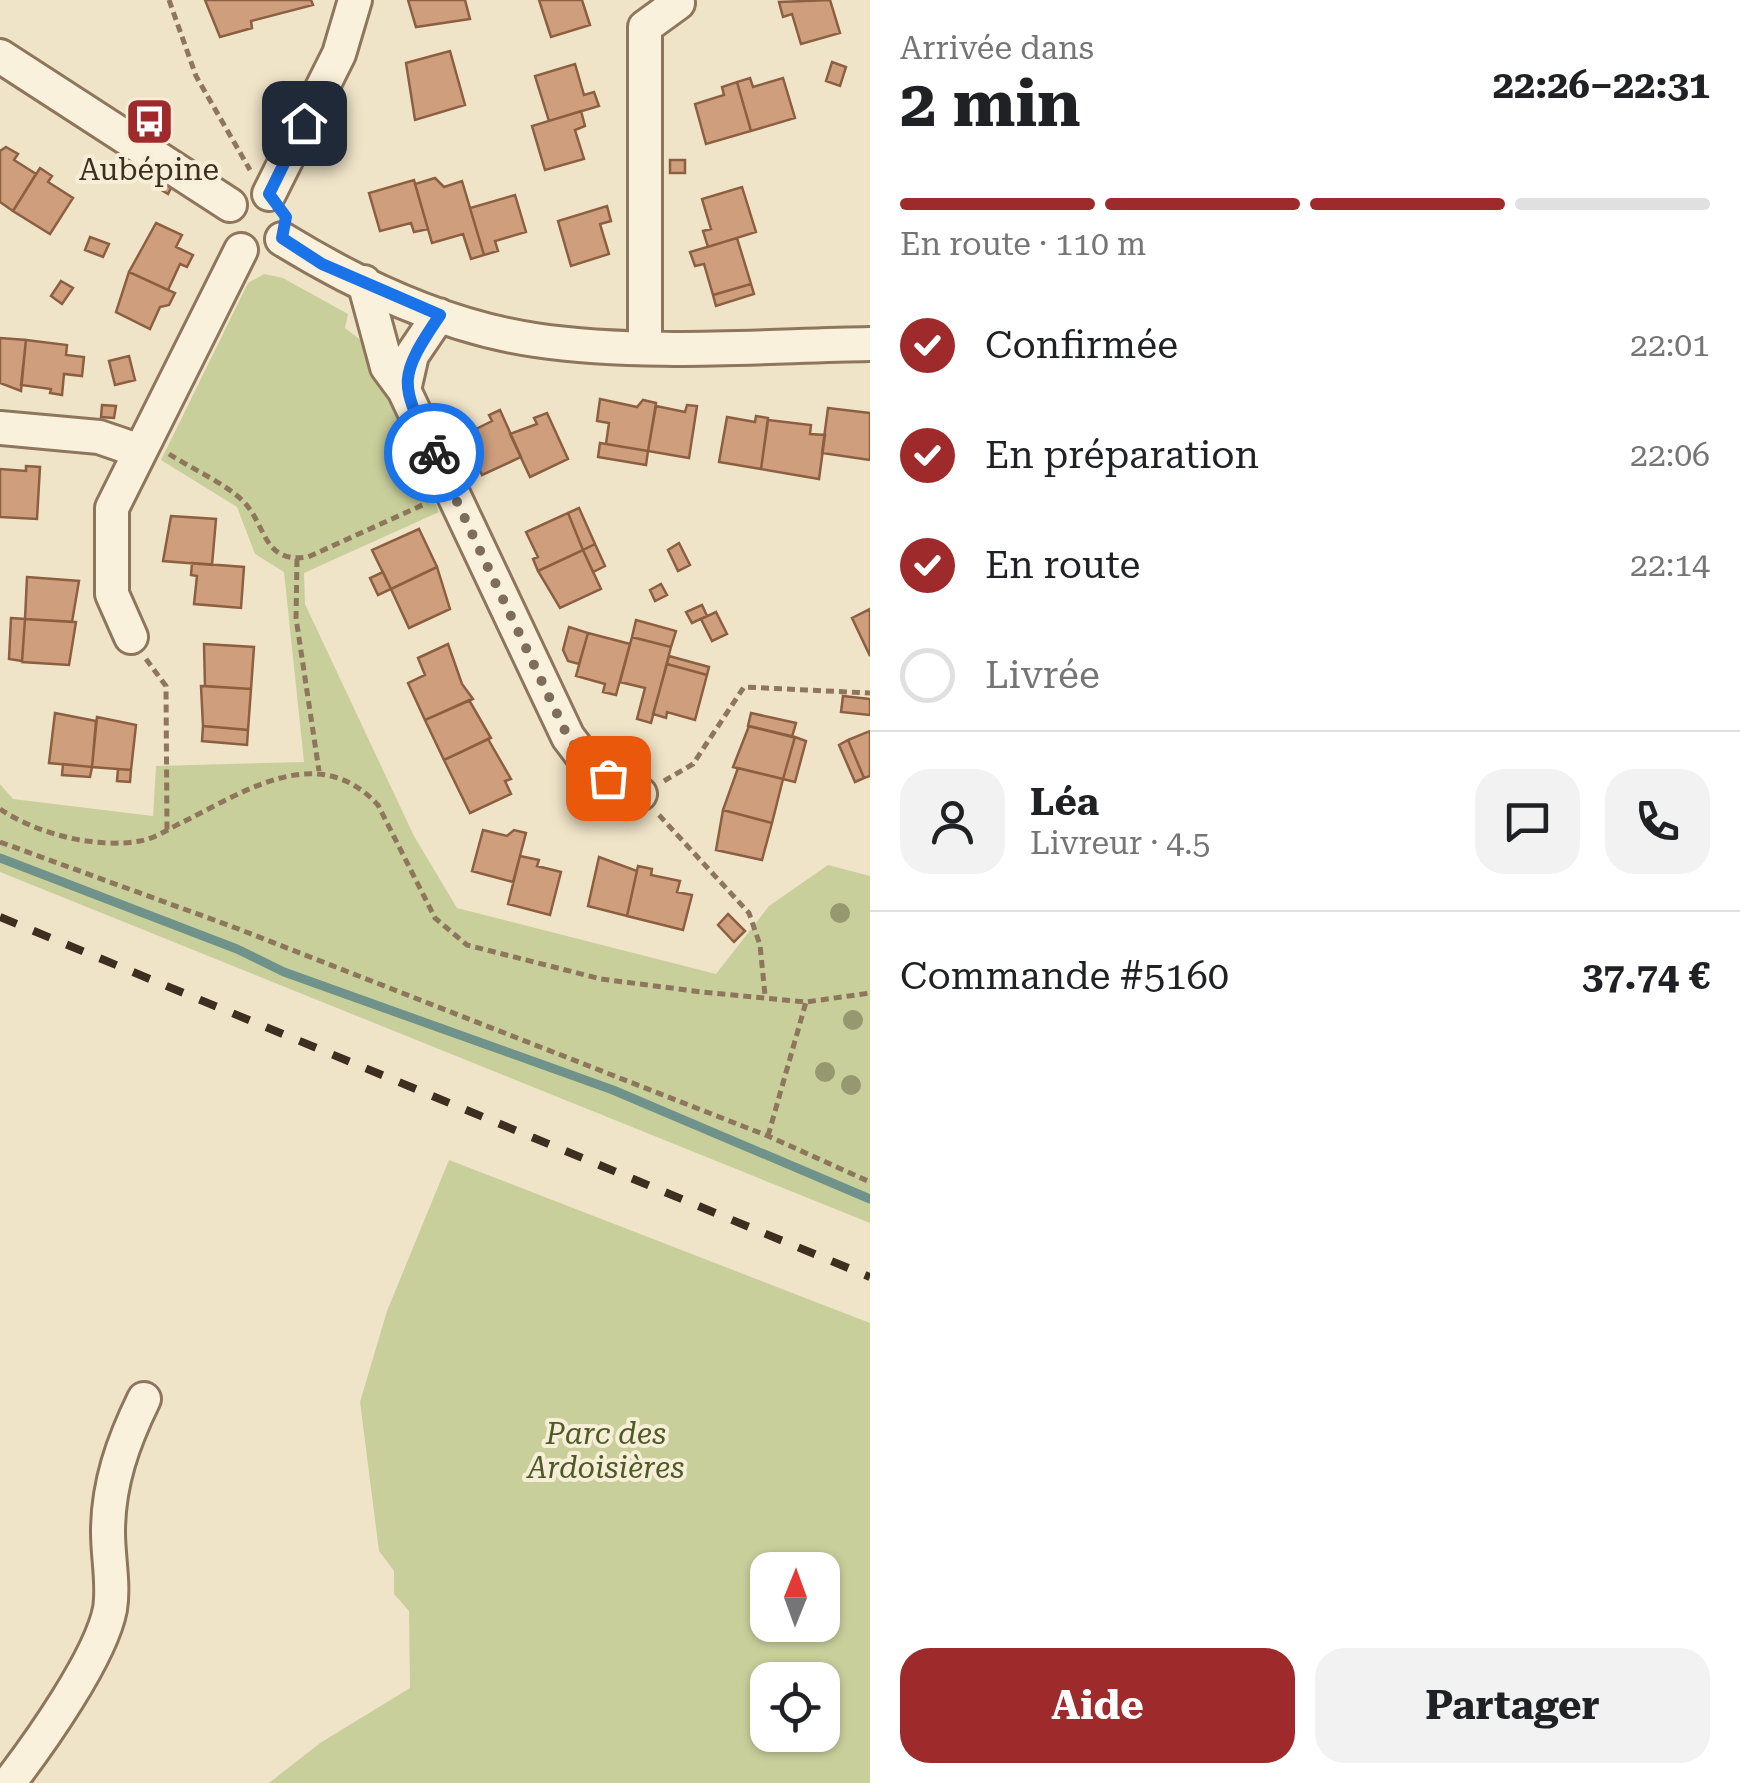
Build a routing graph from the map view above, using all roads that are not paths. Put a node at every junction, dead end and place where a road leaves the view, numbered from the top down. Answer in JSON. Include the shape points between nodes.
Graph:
{"nodes":[{"id":1,"x":354,"y":0,"type":"edge"},
{"id":2,"x":678,"y":3,"type":"dead end"},
{"id":3,"x":0,"y":56,"type":"edge"},
{"id":4,"x":260,"y":184,"type":"junction"},
{"id":5,"x":230,"y":205,"type":"junction"},
{"id":6,"x":282,"y":238,"type":"junction"},
{"id":7,"x":241,"y":250,"type":"junction"},
{"id":8,"x":364,"y":282,"type":"junction"},
{"id":9,"x":440,"y":315,"type":"junction"},
{"id":10,"x":870,"y":344,"type":"edge"},
{"id":11,"x":644,"y":347,"type":"junction"},
{"id":12,"x":404,"y":390,"type":"junction"},
{"id":13,"x":0,"y":428,"type":"edge"},
{"id":14,"x":149,"y":449,"type":"junction"},
{"id":15,"x":131,"y":637,"type":"dead end"},
{"id":16,"x":640,"y":794,"type":"dead end"},
{"id":17,"x":144,"y":1398,"type":"dead end"},
{"id":18,"x":9,"y":1783,"type":"edge"}],
"edges":[{"from":1,"to":4,"type":"street","via":[[339,54]]},
{"from":2,"to":11,"type":"street","via":[[645,27]]},
{"from":3,"to":5,"type":"street"},
{"from":4,"to":5,"type":"street"},
{"from":4,"to":6,"type":"street","via":[[286,217]]},
{"from":5,"to":7,"type":"street","via":[[224,225]]},
{"from":6,"to":7,"type":"street","via":[[260,253]]},
{"from":6,"to":8,"type":"street"},
{"from":7,"to":14,"type":"street"},
{"from":8,"to":9,"type":"street"},
{"from":8,"to":12,"type":"street","via":[[388,367]]},
{"from":9,"to":11,"type":"street","via":[[534,340]]},
{"from":9,"to":12,"type":"street","via":[[412,355]]},
{"from":10,"to":11,"type":"street"},
{"from":12,"to":16,"type":"street","via":[[568,737],[587,762]]},
{"from":13,"to":14,"type":"street"},
{"from":14,"to":15,"type":"street","via":[[112,508],[112,594]]},
{"from":17,"to":18,"type":"street","via":[[109,1500],[112,1591],[106,1626]]}]}
